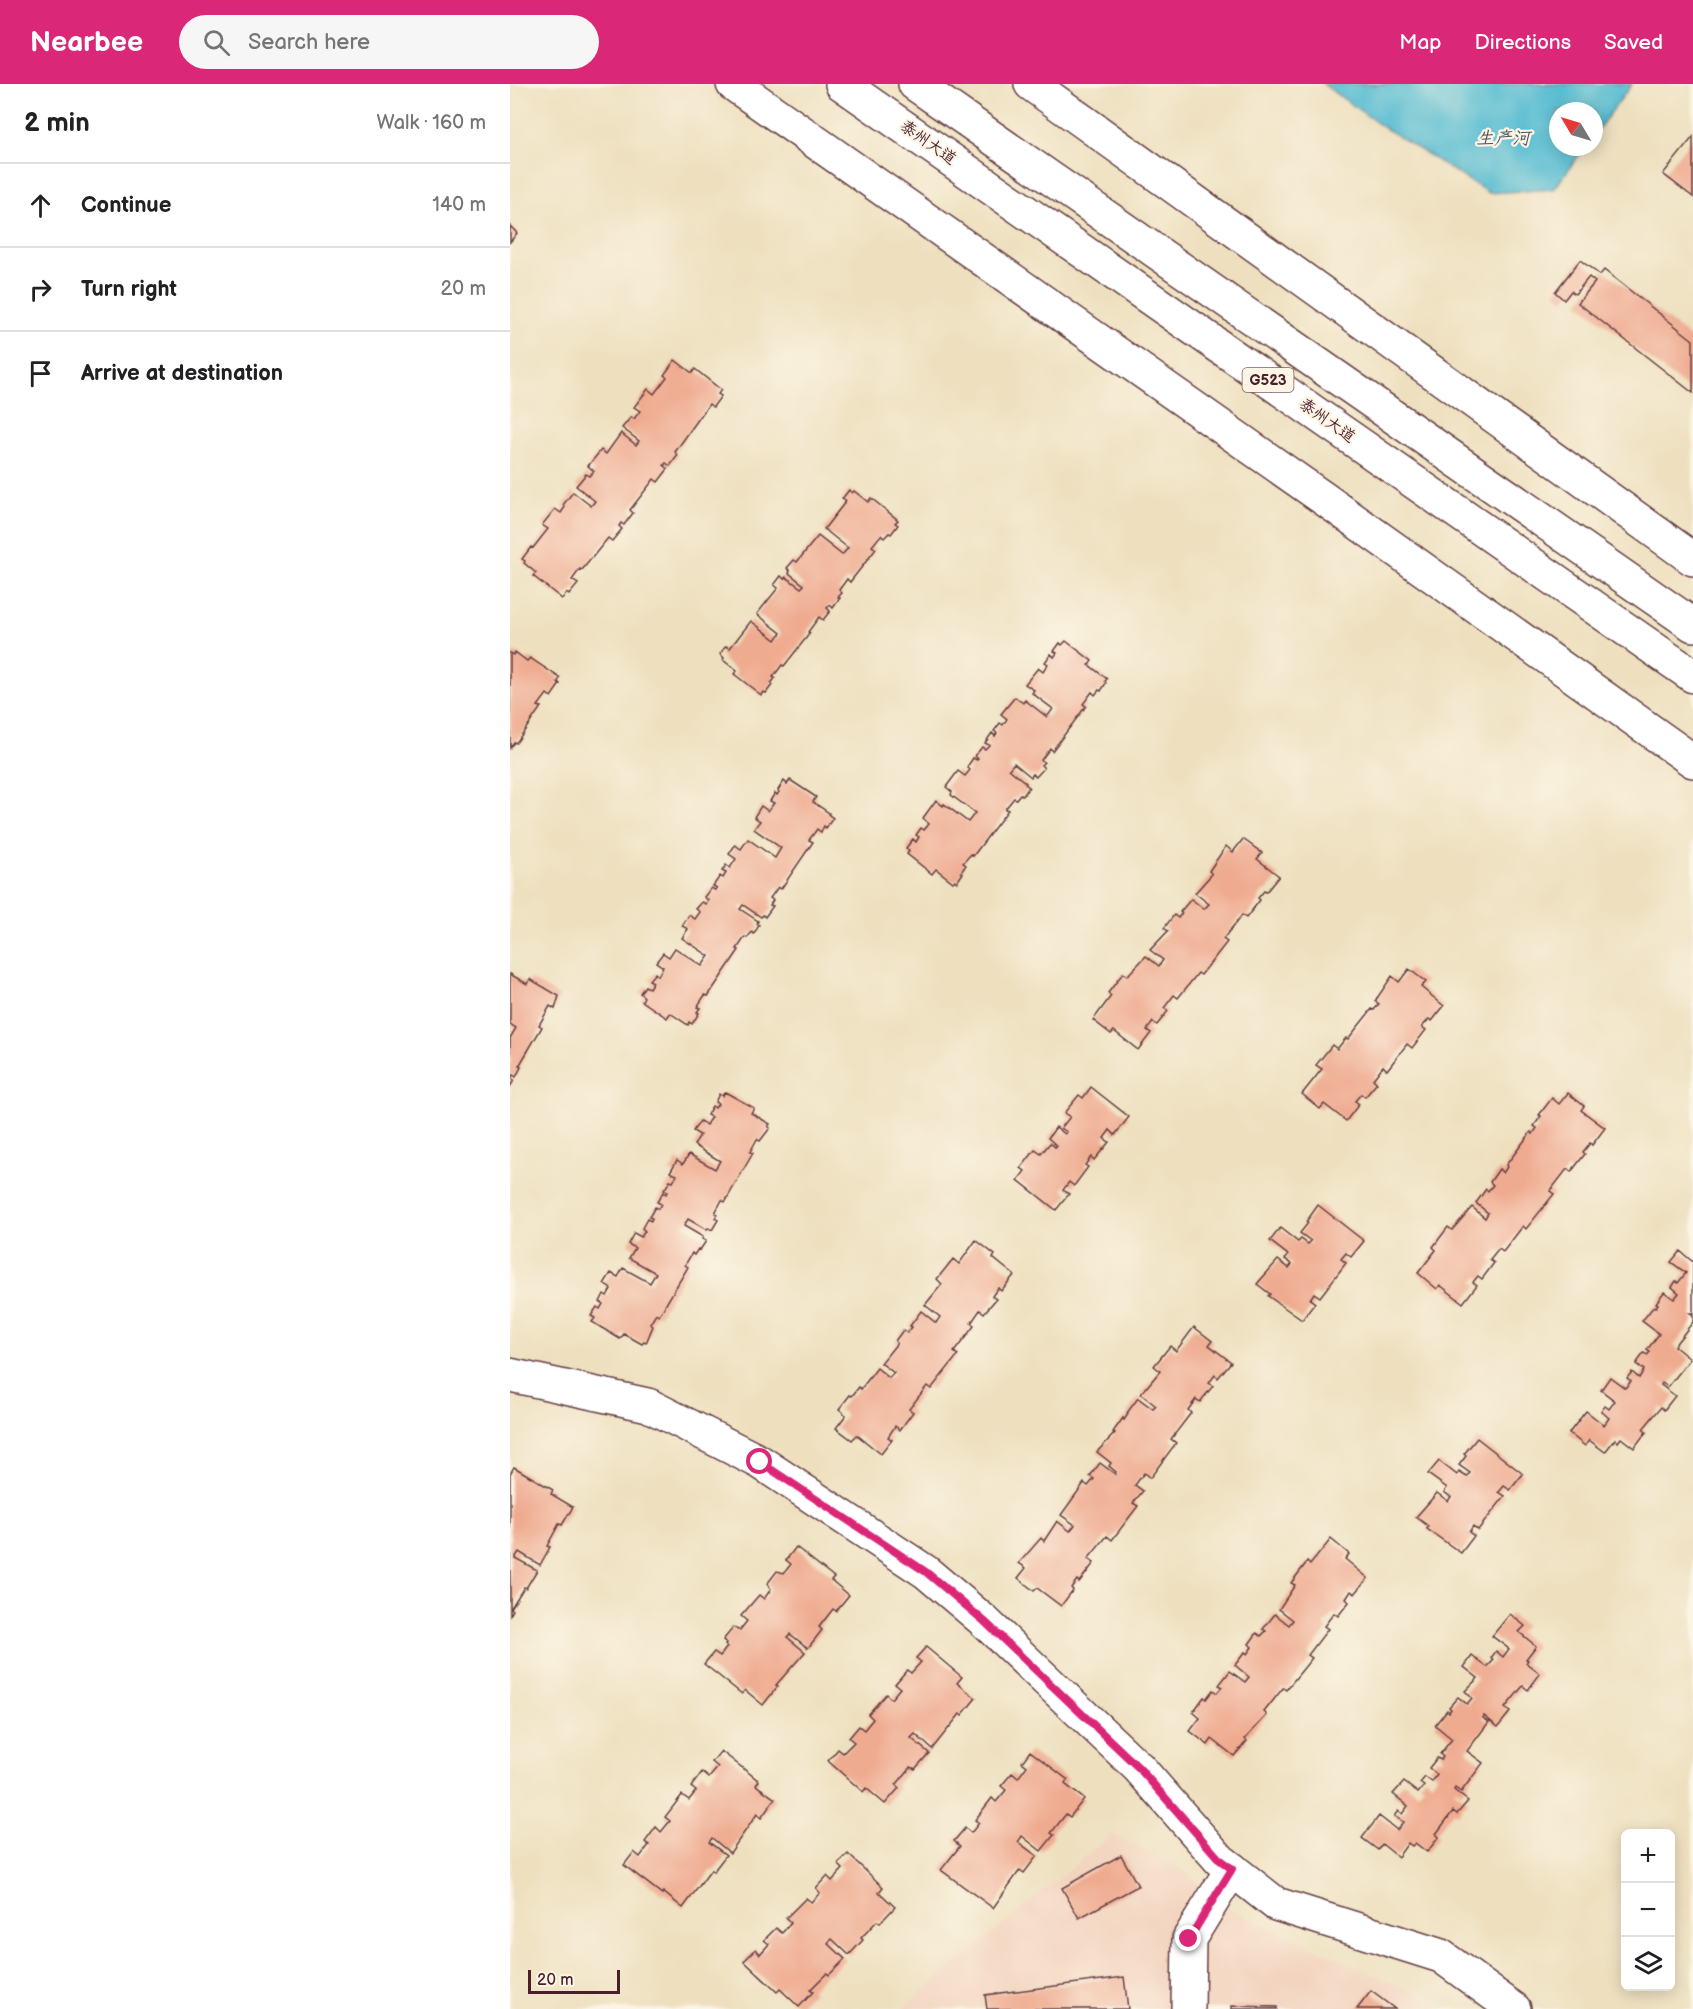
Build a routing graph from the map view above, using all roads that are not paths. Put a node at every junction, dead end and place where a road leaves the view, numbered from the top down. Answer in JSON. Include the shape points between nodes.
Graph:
{"nodes":[{"id":1,"x":733,"y":84,"type":"edge"},
{"id":2,"x":842,"y":84,"type":"edge"},
{"id":3,"x":915,"y":84,"type":"edge"},
{"id":4,"x":1031,"y":84,"type":"edge"},
{"id":5,"x":1693,"y":559,"type":"edge"},
{"id":6,"x":1693,"y":625,"type":"edge"},
{"id":7,"x":1693,"y":676,"type":"edge"},
{"id":8,"x":1693,"y":761,"type":"edge"},
{"id":9,"x":510,"y":1375,"type":"edge"},
{"id":10,"x":1232,"y":1869,"type":"junction"},
{"id":11,"x":1188,"y":2009,"type":"edge"},
{"id":12,"x":1514,"y":2009,"type":"edge"}],
"edges":[{"from":1,"to":8,"type":"main road"},
{"from":2,"to":7,"type":"main road","name":"泰州大道","number":"G523"},
{"from":3,"to":6,"type":"main road","number":"G523"},
{"from":4,"to":5,"type":"main road"},
{"from":9,"to":10,"type":"main road","via":[[648,1405],[760,1462],[926,1572],[984,1621],[1139,1768]]},
{"from":10,"to":11,"type":"main road","via":[[1189,1939]]},
{"from":10,"to":12,"type":"main road","via":[[1276,1904],[1441,1956]]}]}
